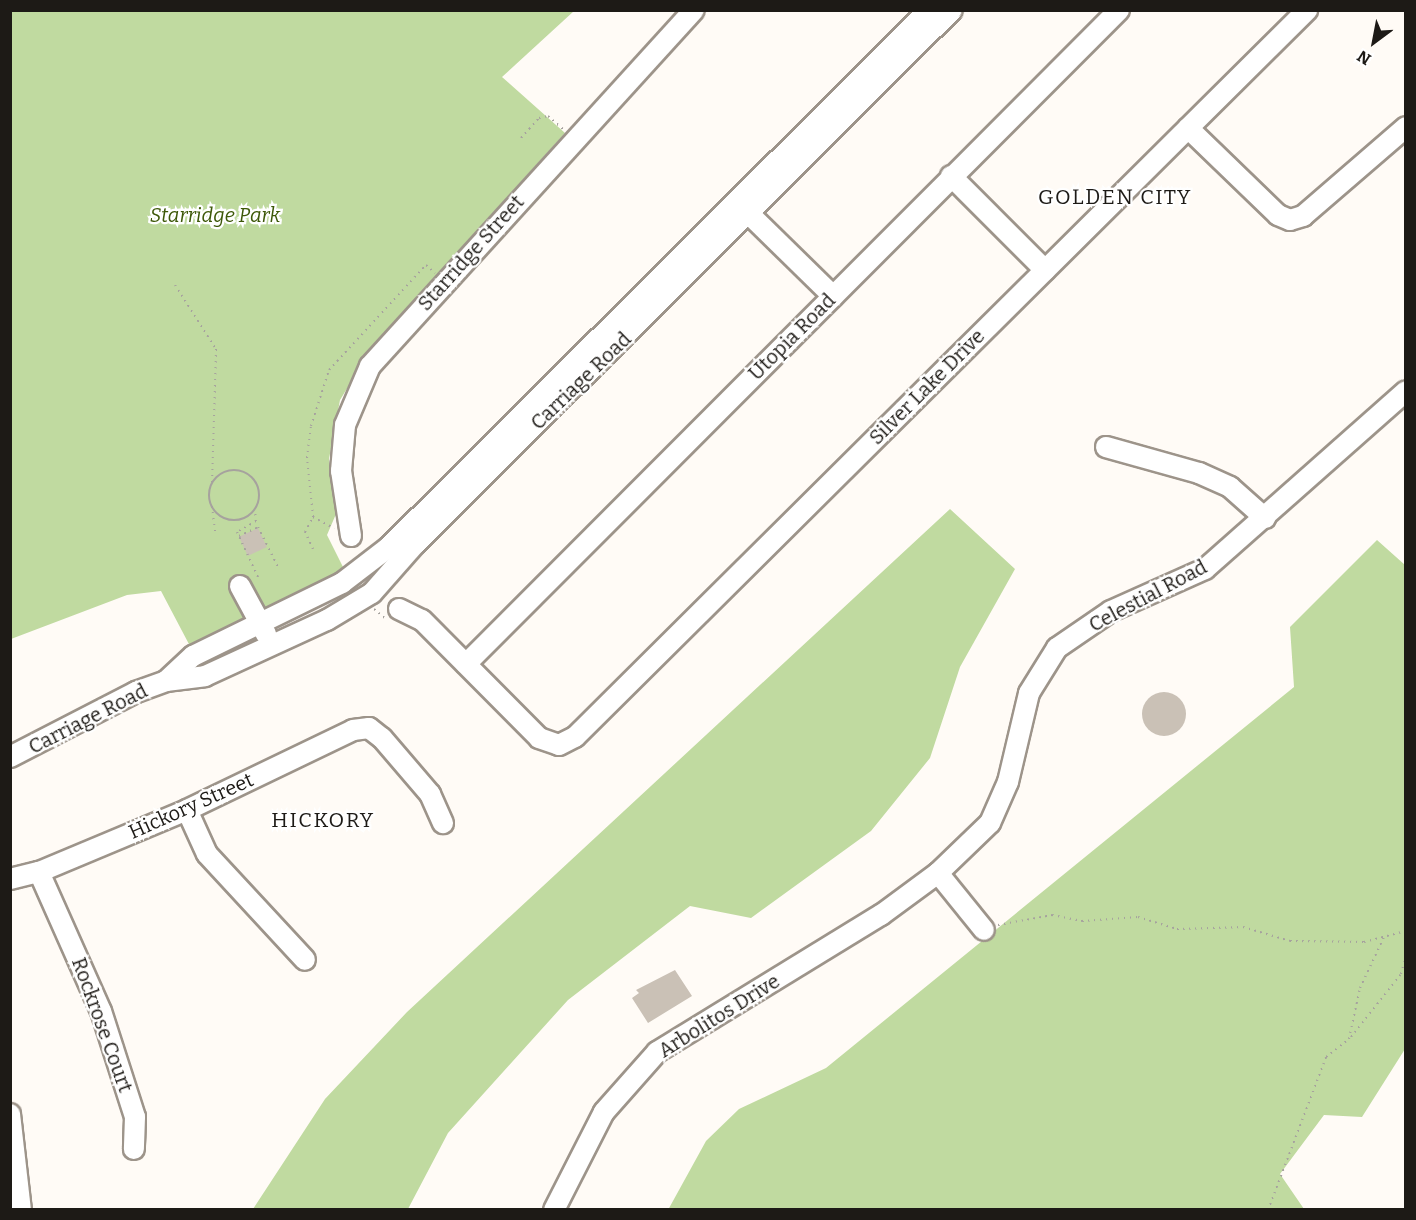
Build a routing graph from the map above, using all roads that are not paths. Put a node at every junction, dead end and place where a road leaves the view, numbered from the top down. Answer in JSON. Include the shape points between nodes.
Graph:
{"nodes":[{"id":1,"x":693,"y":10,"type":"edge"},
{"id":2,"x":929,"y":10,"type":"edge"},
{"id":3,"x":952,"y":10,"type":"edge"},
{"id":4,"x":1119,"y":10,"type":"edge"},
{"id":5,"x":1306,"y":10,"type":"edge"},
{"id":6,"x":896,"y":55,"type":"junction"},
{"id":7,"x":1406,"y":127,"type":"edge"},
{"id":8,"x":1188,"y":128,"type":"junction"},
{"id":9,"x":951,"y":176,"type":"junction"},
{"id":10,"x":743,"y":208,"type":"junction"},
{"id":11,"x":1045,"y":270,"type":"junction"},
{"id":12,"x":833,"y":296,"type":"junction"},
{"id":13,"x":1406,"y":391,"type":"edge"},
{"id":14,"x":1106,"y":447,"type":"dead end"},
{"id":15,"x":1265,"y":518,"type":"junction"},
{"id":16,"x":418,"y":529,"type":"junction"},
{"id":17,"x":351,"y":536,"type":"dead end"},
{"id":18,"x":240,"y":586,"type":"dead end"},
{"id":19,"x":399,"y":609,"type":"dead end"},
{"id":20,"x":260,"y":623,"type":"junction"},
{"id":21,"x":272,"y":645,"type":"junction"},
{"id":22,"x":466,"y":664,"type":"junction"},
{"id":23,"x":166,"y":681,"type":"junction"},
{"id":24,"x":10,"y":757,"type":"edge"},
{"id":25,"x":188,"y":810,"type":"junction"},
{"id":26,"x":443,"y":823,"type":"dead end"},
{"id":27,"x":39,"y":872,"type":"junction"},
{"id":28,"x":938,"y":873,"type":"junction"},
{"id":29,"x":10,"y":879,"type":"edge"},
{"id":30,"x":981,"y":928,"type":"road end"},
{"id":31,"x":304,"y":960,"type":"dead end"},
{"id":32,"x":10,"y":1114,"type":"edge"},
{"id":33,"x":134,"y":1149,"type":"dead end"},
{"id":34,"x":21,"y":1209,"type":"edge"},
{"id":35,"x":554,"y":1209,"type":"edge"}],
"edges":[{"from":1,"to":17,"type":"street","name":"Starridge Street","via":[[361,381],[345,425],[340,471]]},
{"from":2,"to":6,"type":"street","name":"Carriage Road"},
{"from":3,"to":6,"type":"street","name":"Carriage Road"},
{"from":4,"to":9,"type":"street","name":"Utopia Road"},
{"from":5,"to":8,"type":"street","name":"Silver Lake Drive"},
{"from":6,"to":10,"type":"street","name":"Carriage Road"},
{"from":7,"to":8,"type":"street","via":[[1303,216],[1290,220],[1278,215]]},
{"from":8,"to":11,"type":"street","name":"Silver Lake Drive"},
{"from":9,"to":11,"type":"street"},
{"from":9,"to":12,"type":"street","name":"Utopia Road"},
{"from":10,"to":12,"type":"street"},
{"from":10,"to":16,"type":"street","name":"Carriage Road"},
{"from":11,"to":22,"type":"street","name":"Silver Lake Drive","via":[[575,737],[559,745],[539,738]]},
{"from":12,"to":22,"type":"street","name":"Utopia Road"},
{"from":13,"to":15,"type":"street","name":"Celestial Road"},
{"from":14,"to":15,"type":"street","via":[[1199,473],[1230,487]]},
{"from":15,"to":28,"type":"street","name":"Celestial Road","via":[[1205,569],[1111,611],[1058,648],[1029,693],[1008,782],[990,822]]},
{"from":16,"to":20,"type":"street","name":"Carriage Road","via":[[342,582]]},
{"from":16,"to":21,"type":"street","name":"Carriage Road","via":[[372,593]]},
{"from":18,"to":20,"type":"street"},
{"from":19,"to":22,"type":"street","via":[[422,620]]},
{"from":20,"to":21,"type":"street"},
{"from":20,"to":23,"type":"street","name":"Carriage Road","via":[[193,656]]},
{"from":21,"to":23,"type":"street","name":"Carriage Road","via":[[195,680]]},
{"from":23,"to":24,"type":"street","name":"Carriage Road"},
{"from":25,"to":26,"type":"street","name":"Hickory Street","via":[[353,730],[369,728],[430,794]]},
{"from":25,"to":27,"type":"street","name":"Hickory Street"},
{"from":25,"to":31,"type":"street","via":[[207,854]]},
{"from":27,"to":29,"type":"street","name":"Hickory Street"},
{"from":27,"to":33,"type":"street","name":"Rockrose Court","via":[[101,1011],[135,1117]]},
{"from":28,"to":30,"type":"street"},
{"from":28,"to":35,"type":"street","name":"Arbolitos Drive","via":[[881,915],[657,1052],[604,1112]]},
{"from":32,"to":34,"type":"street"}]}
